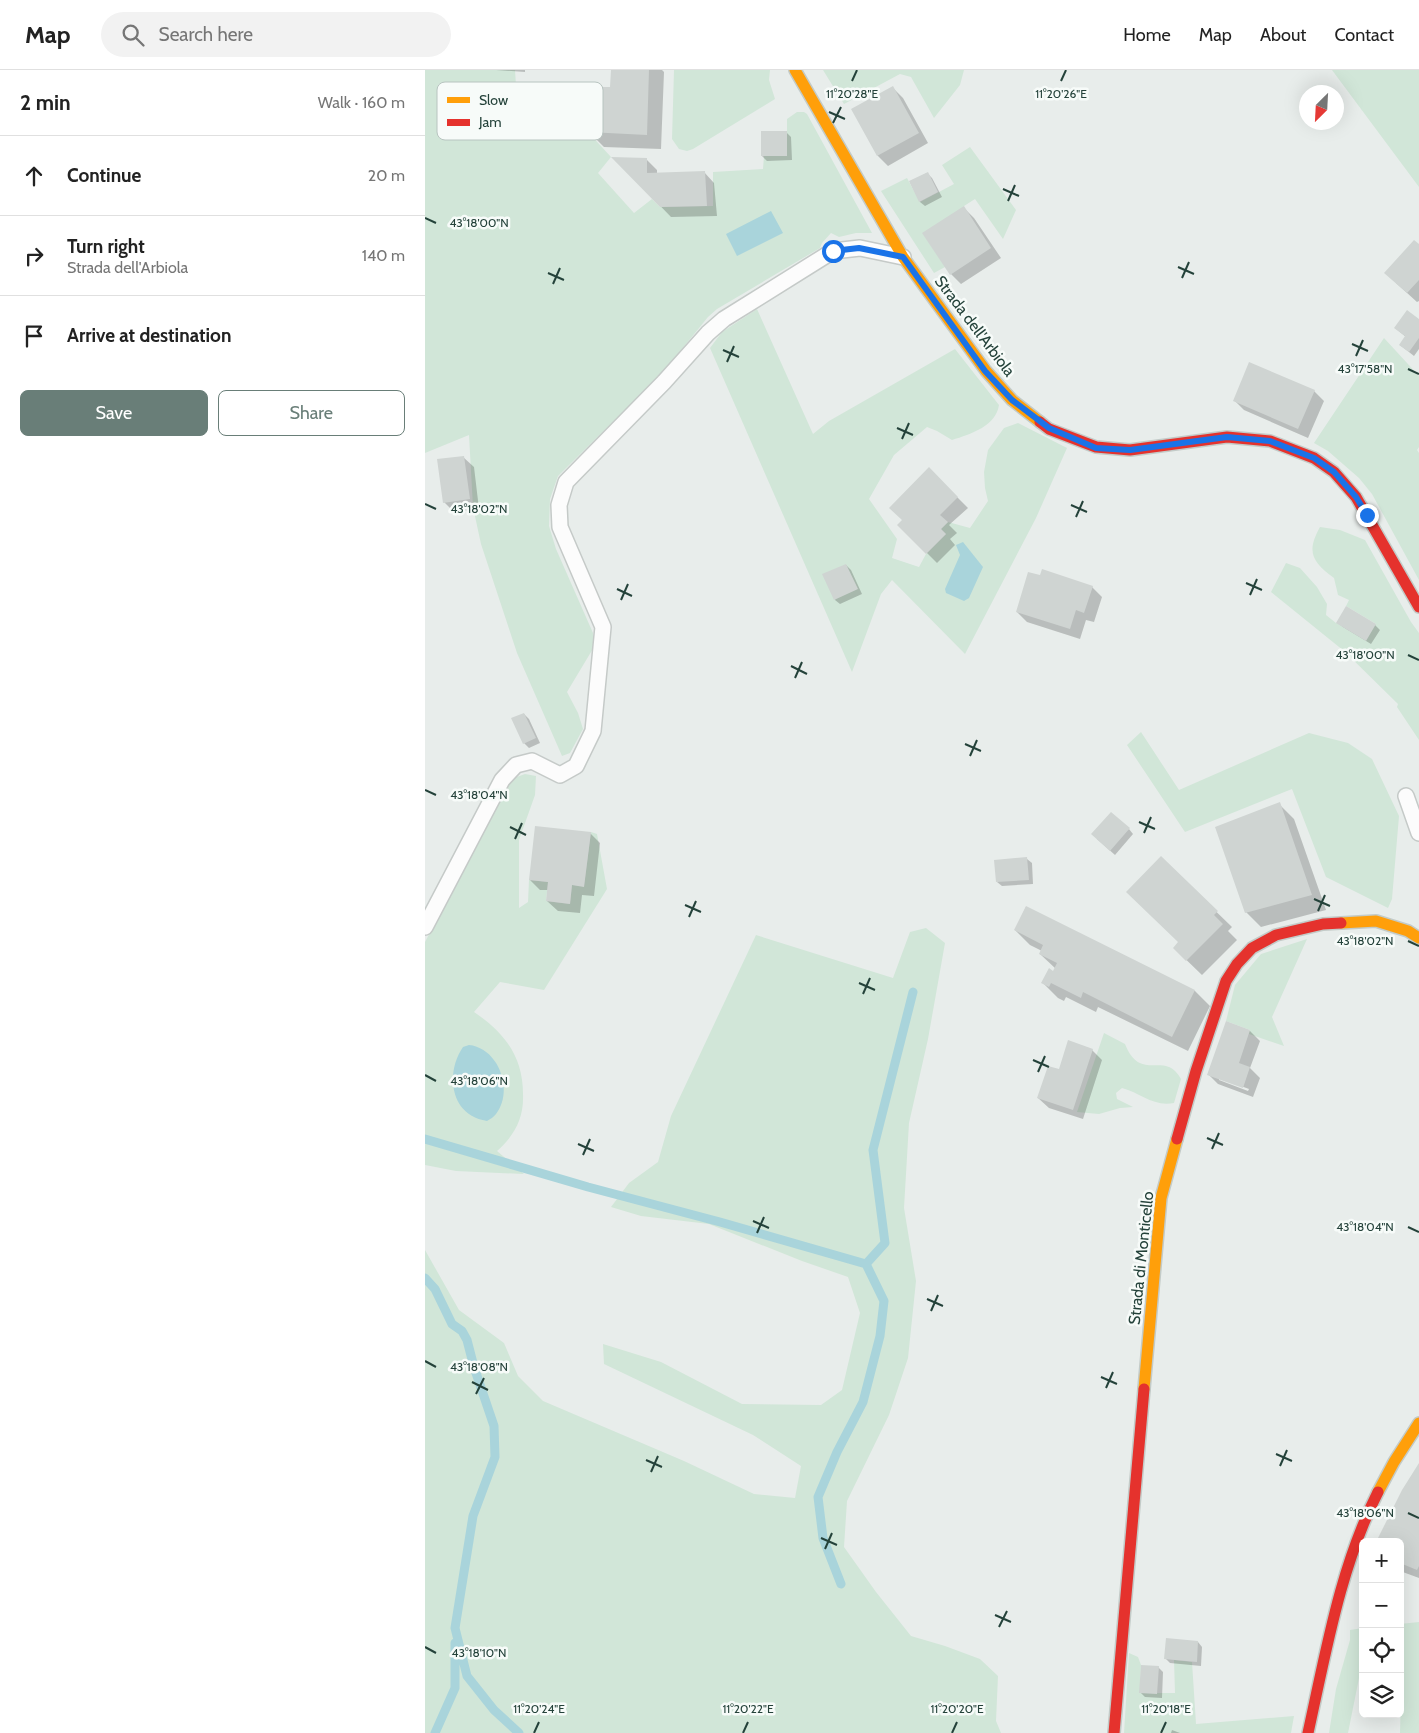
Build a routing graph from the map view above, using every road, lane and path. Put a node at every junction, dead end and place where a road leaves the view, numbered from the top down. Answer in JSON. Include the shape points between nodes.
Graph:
{"nodes":[{"id":1,"x":795,"y":70,"type":"edge"},
{"id":2,"x":903,"y":257,"type":"junction"},
{"id":3,"x":1419,"y":607,"type":"edge"},
{"id":4,"x":1406,"y":796,"type":"dead end"},
{"id":5,"x":1419,"y":834,"type":"edge"},
{"id":6,"x":425,"y":926,"type":"edge"},
{"id":7,"x":1419,"y":938,"type":"edge"},
{"id":8,"x":1419,"y":1423,"type":"edge"},
{"id":9,"x":1114,"y":1733,"type":"edge"},
{"id":10,"x":1307,"y":1733,"type":"edge"}],
"edges":[{"from":1,"to":2,"type":"street","name":"Strada dell'Arbiola"},
{"from":2,"to":3,"type":"street","name":"Strada dell'Arbiola","via":[[985,371],[1012,400],[1049,428],[1096,448],[1130,450],[1227,437],[1270,441],[1314,458],[1341,479],[1356,497]]},
{"from":2,"to":6,"type":"lane","via":[[859,248],[833,251],[723,319],[566,482],[559,505],[560,527],[603,627],[593,731],[576,766],[559,775],[532,761],[515,765],[502,780]]},
{"from":4,"to":5,"type":"lane"},
{"from":7,"to":9,"type":"street","name":"Strada di Monticello","via":[[1408,931],[1376,922],[1323,924],[1276,935],[1252,948],[1226,982],[1196,1071],[1161,1198]]},
{"from":8,"to":10,"type":"street","via":[[1389,1471],[1358,1538],[1333,1618]]}]}
